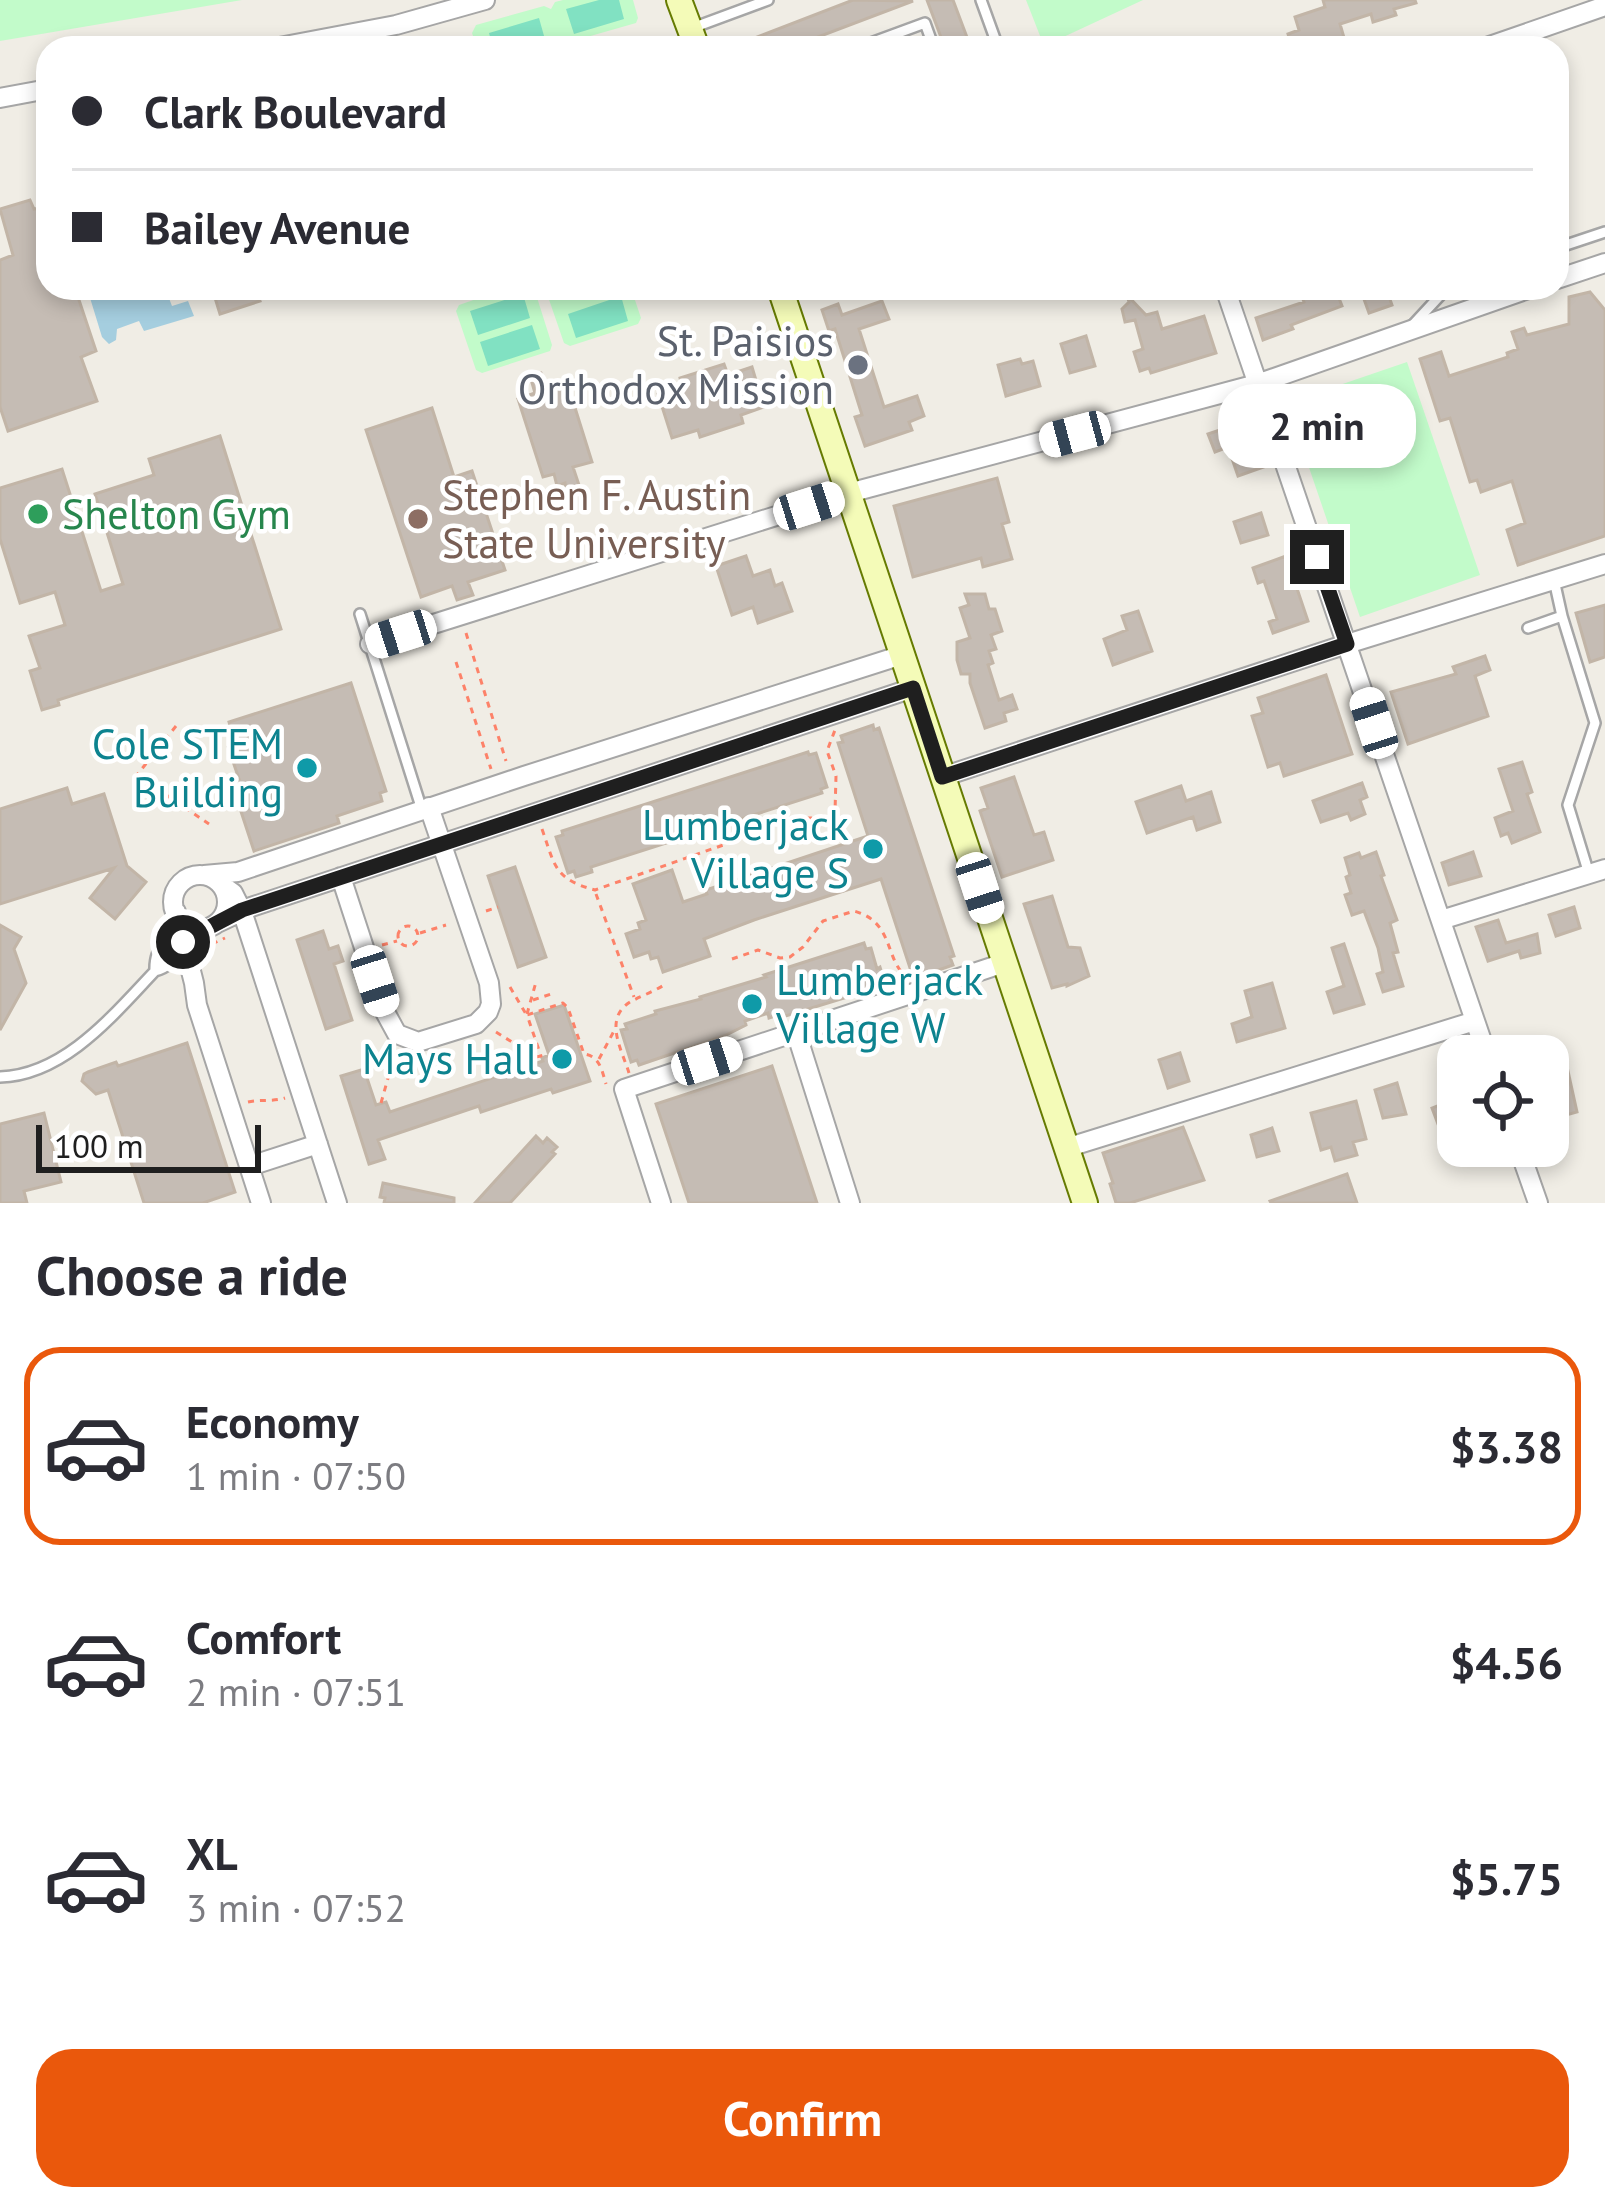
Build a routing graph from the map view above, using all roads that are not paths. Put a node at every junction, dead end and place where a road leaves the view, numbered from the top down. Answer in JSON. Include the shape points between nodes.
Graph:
{"nodes":[{"id":1,"x":485,"y":0,"type":"edge"},
{"id":2,"x":679,"y":0,"type":"edge"},
{"id":3,"x":769,"y":0,"type":"edge"},
{"id":4,"x":981,"y":0,"type":"edge"},
{"id":5,"x":1605,"y":6,"type":"edge"},
{"id":6,"x":337,"y":36,"type":"edge"},
{"id":7,"x":693,"y":36,"type":"edge"},
{"id":8,"x":700,"y":36,"type":"edge"},
{"id":9,"x":889,"y":36,"type":"edge"},
{"id":10,"x":930,"y":36,"type":"edge"},
{"id":11,"x":994,"y":36,"type":"edge"},
{"id":12,"x":1519,"y":36,"type":"edge"},
{"id":13,"x":36,"y":91,"type":"edge"},
{"id":14,"x":0,"y":98,"type":"edge"},
{"id":15,"x":1605,"y":232,"type":"edge"},
{"id":16,"x":1569,"y":244,"type":"edge"},
{"id":17,"x":1605,"y":263,"type":"edge"},
{"id":18,"x":1569,"y":275,"type":"edge"},
{"id":19,"x":790,"y":300,"type":"edge"},
{"id":20,"x":1229,"y":300,"type":"edge"},
{"id":21,"x":1436,"y":300,"type":"edge"},
{"id":22,"x":1480,"y":300,"type":"edge"},
{"id":23,"x":1407,"y":332,"type":"junction"},
{"id":24,"x":1257,"y":384,"type":"junction"},
{"id":25,"x":848,"y":493,"type":"junction"},
{"id":26,"x":1605,"y":564,"type":"edge"},
{"id":27,"x":1554,"y":580,"type":"junction"},
{"id":28,"x":361,"y":614,"type":"dead end"},
{"id":29,"x":1562,"y":616,"type":"junction"},
{"id":30,"x":1528,"y":628,"type":"dead end"},
{"id":31,"x":370,"y":644,"type":"junction"},
{"id":32,"x":1347,"y":644,"type":"junction"},
{"id":33,"x":902,"y":656,"type":"junction"},
{"id":34,"x":913,"y":688,"type":"junction"},
{"id":35,"x":942,"y":777,"type":"junction"},
{"id":36,"x":425,"y":808,"type":"junction"},
{"id":37,"x":442,"y":843,"type":"junction"},
{"id":38,"x":1597,"y":871,"type":"edge"},
{"id":39,"x":341,"y":877,"type":"junction"},
{"id":40,"x":212,"y":879,"type":"junction"},
{"id":41,"x":175,"y":910,"type":"junction"},
{"id":42,"x":242,"y":910,"type":"junction"},
{"id":43,"x":1441,"y":920,"type":"junction"},
{"id":44,"x":213,"y":925,"type":"junction"},
{"id":45,"x":184,"y":947,"type":"junction"},
{"id":46,"x":1004,"y":963,"type":"junction"},
{"id":47,"x":155,"y":971,"type":"junction"},
{"id":48,"x":1475,"y":1021,"type":"junction"},
{"id":49,"x":796,"y":1032,"type":"junction"},
{"id":50,"x":1480,"y":1035,"type":"edge"},
{"id":51,"x":0,"y":1076,"type":"edge"},
{"id":52,"x":318,"y":1144,"type":"junction"},
{"id":53,"x":1066,"y":1148,"type":"junction"},
{"id":54,"x":250,"y":1166,"type":"junction"},
{"id":55,"x":1525,"y":1167,"type":"edge"},
{"id":56,"x":261,"y":1203,"type":"edge"},
{"id":57,"x":337,"y":1203,"type":"edge"},
{"id":58,"x":662,"y":1203,"type":"edge"},
{"id":59,"x":850,"y":1203,"type":"edge"},
{"id":60,"x":1085,"y":1203,"type":"edge"},
{"id":61,"x":1538,"y":1203,"type":"edge"}],
"edges":[{"from":1,"to":6,"type":"street"},
{"from":2,"to":7,"type":"main road"},
{"from":3,"to":8,"type":"lane"},
{"from":4,"to":11,"type":"lane"},
{"from":5,"to":12,"type":"street"},
{"from":9,"to":10,"type":"lane","via":[[925,23]]},
{"from":13,"to":14,"type":"street"},
{"from":15,"to":16,"type":"lane"},
{"from":17,"to":18,"type":"street"},
{"from":19,"to":25,"type":"main road"},
{"from":20,"to":24,"type":"street"},
{"from":21,"to":23,"type":"lane"},
{"from":22,"to":23,"type":"street"},
{"from":23,"to":24,"type":"street"},
{"from":24,"to":25,"type":"street"},
{"from":24,"to":32,"type":"street"},
{"from":25,"to":31,"type":"street"},
{"from":25,"to":33,"type":"main road"},
{"from":26,"to":27,"type":"street"},
{"from":27,"to":29,"type":"lane"},
{"from":27,"to":32,"type":"street"},
{"from":28,"to":31,"type":"lane"},
{"from":29,"to":30,"type":"lane"},
{"from":29,"to":38,"type":"lane","via":[[1595,723],[1568,805]]},
{"from":31,"to":36,"type":"lane"},
{"from":32,"to":35,"type":"street"},
{"from":32,"to":43,"type":"street"},
{"from":33,"to":34,"type":"main road"},
{"from":33,"to":36,"type":"street"},
{"from":34,"to":35,"type":"main road"},
{"from":34,"to":37,"type":"street"},
{"from":35,"to":46,"type":"main road"},
{"from":36,"to":37,"type":"street"},
{"from":36,"to":40,"type":"street"},
{"from":37,"to":39,"type":"street"},
{"from":37,"to":39,"type":"street","via":[[492,996],[488,1012],[466,1028],[418,1042],[393,1029]]},
{"from":38,"to":43,"type":"street"},
{"from":39,"to":42,"type":"street"},
{"from":40,"to":41,"type":"street","via":[[187,878]]},
{"from":40,"to":42,"type":"street"},
{"from":40,"to":44,"type":"street","via":[[227,908]]},
{"from":41,"to":44,"type":"street","via":[[191,928]]},
{"from":41,"to":45,"type":"street"},
{"from":41,"to":47,"type":"lane"},
{"from":42,"to":44,"type":"street"},
{"from":42,"to":52,"type":"street"},
{"from":43,"to":48,"type":"street"},
{"from":44,"to":45,"type":"lane"},
{"from":45,"to":47,"type":"lane"},
{"from":45,"to":54,"type":"street"},
{"from":46,"to":49,"type":"street"},
{"from":46,"to":53,"type":"main road"},
{"from":47,"to":51,"type":"lane","via":[[77,1046],[36,1070]]},
{"from":48,"to":50,"type":"street"},
{"from":48,"to":53,"type":"street"},
{"from":49,"to":58,"type":"street","via":[[621,1086]]},
{"from":49,"to":59,"type":"street"},
{"from":52,"to":54,"type":"street"},
{"from":52,"to":57,"type":"street"},
{"from":53,"to":60,"type":"main road"},
{"from":54,"to":56,"type":"street"},
{"from":55,"to":61,"type":"street"}]}
